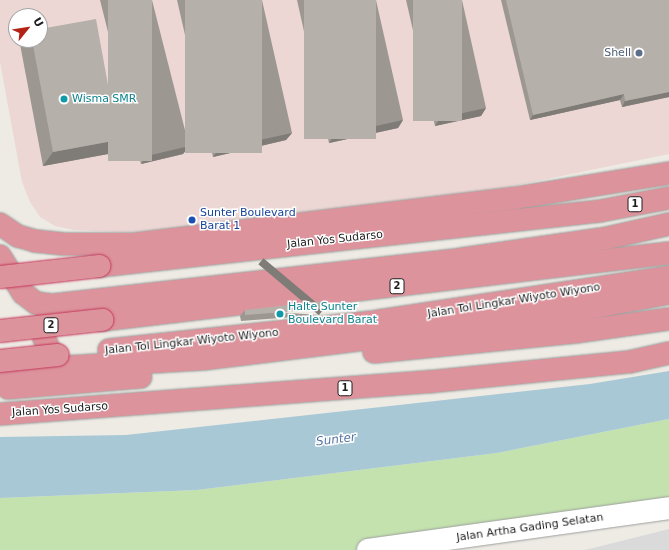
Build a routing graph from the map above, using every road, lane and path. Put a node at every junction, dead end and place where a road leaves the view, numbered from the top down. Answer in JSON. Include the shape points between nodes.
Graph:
{"nodes":[{"id":1,"x":669,"y":173,"type":"edge"},
{"id":2,"x":669,"y":198,"type":"edge"},
{"id":3,"x":0,"y":224,"type":"edge"},
{"id":4,"x":669,"y":224,"type":"edge"},
{"id":5,"x":669,"y":228,"type":"edge"},
{"id":6,"x":669,"y":254,"type":"edge"},
{"id":7,"x":0,"y":256,"type":"edge"},
{"id":8,"x":462,"y":259,"type":"junction"},
{"id":9,"x":0,"y":277,"type":"edge"},
{"id":10,"x":669,"y":277,"type":"edge"},
{"id":11,"x":669,"y":293,"type":"edge"},
{"id":12,"x":53,"y":305,"type":"junction"},
{"id":13,"x":669,"y":319,"type":"edge"},
{"id":14,"x":0,"y":330,"type":"edge"},
{"id":15,"x":669,"y":353,"type":"edge"},
{"id":16,"x":0,"y":361,"type":"edge"},
{"id":17,"x":63,"y":367,"type":"junction"},
{"id":18,"x":0,"y":379,"type":"edge"},
{"id":19,"x":0,"y":389,"type":"edge"},
{"id":20,"x":0,"y":414,"type":"edge"},
{"id":21,"x":669,"y":508,"type":"edge"},
{"id":22,"x":368,"y":550,"type":"edge"}],
"edges":[{"from":1,"to":3,"type":"highway","via":[[515,198],[135,244],[64,244],[35,241],[18,236]]},
{"from":2,"to":9,"type":"highway","name":"Jalan Yos Sudarso","number":"1","bridge":true,"via":[[600,211]]},
{"from":4,"to":8,"type":"highway","via":[[607,238]]},
{"from":5,"to":8,"type":"highway","via":[[586,246]]},
{"from":6,"to":14,"type":"highway","number":"2","bridge":true},
{"from":7,"to":12,"type":"highway","via":[[23,293],[36,303]]},
{"from":8,"to":12,"type":"highway"},
{"from":10,"to":16,"type":"highway","name":"Jalan Tol Lingkar Wiyoto Wiyono","bridge":true,"via":[[379,321]]},
{"from":11,"to":17,"type":"highway","via":[[536,318],[203,359]]},
{"from":12,"to":17,"type":"highway","via":[[44,327],[44,338],[54,359]]},
{"from":13,"to":19,"type":"highway","via":[[575,332],[188,373]]},
{"from":15,"to":20,"type":"highway","name":"Jalan Yos Sudarso","number":"1","via":[[629,362],[435,381]]},
{"from":17,"to":18,"type":"highway"},
{"from":21,"to":22,"type":"street","name":"Jalan Artha Gading Selatan"}]}
